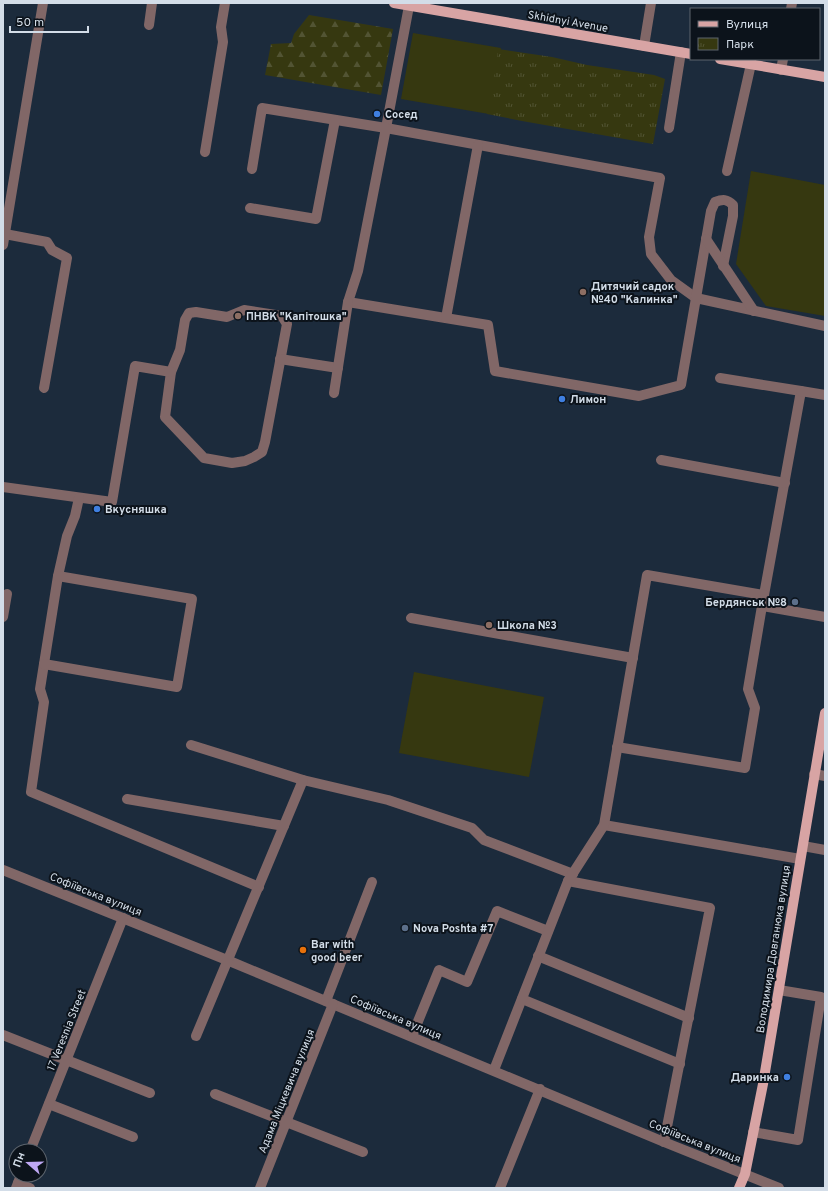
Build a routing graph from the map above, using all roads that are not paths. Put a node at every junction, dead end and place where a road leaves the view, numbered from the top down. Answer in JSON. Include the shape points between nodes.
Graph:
{"nodes":[{"id":1,"x":43,"y":3,"type":"edge"},
{"id":2,"x":152,"y":3,"type":"edge"},
{"id":3,"x":225,"y":3,"type":"edge"},
{"id":4,"x":394,"y":3,"type":"edge"},
{"id":5,"x":652,"y":3,"type":"edge"},
{"id":6,"x":409,"y":6,"type":"junction"},
{"id":7,"x":149,"y":25,"type":"dead end"},
{"id":8,"x":644,"y":46,"type":"junction"},
{"id":9,"x":686,"y":53,"type":"edge"},
{"id":10,"x":726,"y":60,"type":"edge"},
{"id":11,"x":783,"y":60,"type":"edge"},
{"id":12,"x":751,"y":64,"type":"junction"},
{"id":13,"x":781,"y":70,"type":"junction"},
{"id":14,"x":825,"y":77,"type":"edge"},
{"id":15,"x":335,"y":120,"type":"junction"},
{"id":16,"x":386,"y":128,"type":"junction"},
{"id":17,"x":669,"y":128,"type":"dead end"},
{"id":18,"x":478,"y":145,"type":"junction"},
{"id":19,"x":205,"y":152,"type":"dead end"},
{"id":20,"x":252,"y":169,"type":"dead end"},
{"id":21,"x":727,"y":172,"type":"dead end"},
{"id":22,"x":250,"y":208,"type":"dead end"},
{"id":23,"x":5,"y":234,"type":"junction"},
{"id":24,"x":706,"y":239,"type":"junction"},
{"id":25,"x":3,"y":245,"type":"edge"},
{"id":26,"x":723,"y":266,"type":"junction"},
{"id":27,"x":696,"y":298,"type":"junction"},
{"id":28,"x":348,"y":302,"type":"junction"},
{"id":29,"x":754,"y":311,"type":"junction"},
{"id":30,"x":446,"y":318,"type":"junction"},
{"id":31,"x":825,"y":326,"type":"edge"},
{"id":32,"x":280,"y":359,"type":"junction"},
{"id":33,"x":338,"y":368,"type":"junction"},
{"id":34,"x":171,"y":372,"type":"junction"},
{"id":35,"x":720,"y":378,"type":"dead end"},
{"id":36,"x":44,"y":388,"type":"dead end"},
{"id":37,"x":801,"y":391,"type":"junction"},
{"id":38,"x":334,"y":393,"type":"dead end"},
{"id":39,"x":825,"y":395,"type":"edge"},
{"id":40,"x":661,"y":460,"type":"dead end"},
{"id":41,"x":784,"y":483,"type":"junction"},
{"id":42,"x":3,"y":487,"type":"edge"},
{"id":43,"x":79,"y":498,"type":"junction"},
{"id":44,"x":58,"y":576,"type":"junction"},
{"id":45,"x":7,"y":594,"type":"dead end"},
{"id":46,"x":764,"y":595,"type":"junction"},
{"id":47,"x":762,"y":606,"type":"junction"},
{"id":48,"x":3,"y":613,"type":"edge"},
{"id":49,"x":825,"y":617,"type":"edge"},
{"id":50,"x":410,"y":618,"type":"dead end"},
{"id":51,"x":633,"y":658,"type":"junction"},
{"id":52,"x":44,"y":664,"type":"junction"},
{"id":53,"x":825,"y":713,"type":"edge"},
{"id":54,"x":824,"y":725,"type":"edge"},
{"id":55,"x":192,"y":745,"type":"dead end"},
{"id":56,"x":617,"y":747,"type":"junction"},
{"id":57,"x":814,"y":774,"type":"junction"},
{"id":58,"x":825,"y":776,"type":"edge"},
{"id":59,"x":303,"y":780,"type":"junction"},
{"id":60,"x":127,"y":799,"type":"dead end"},
{"id":61,"x":604,"y":825,"type":"junction"},
{"id":62,"x":284,"y":826,"type":"junction"},
{"id":63,"x":803,"y":846,"type":"junction"},
{"id":64,"x":825,"y":850,"type":"edge"},
{"id":65,"x":800,"y":859,"type":"junction"},
{"id":66,"x":3,"y":870,"type":"edge"},
{"id":67,"x":570,"y":878,"type":"junction"},
{"id":68,"x":372,"y":882,"type":"dead end"},
{"id":69,"x":258,"y":887,"type":"junction"},
{"id":70,"x":123,"y":918,"type":"junction"},
{"id":71,"x":548,"y":931,"type":"junction"},
{"id":72,"x":538,"y":956,"type":"junction"},
{"id":73,"x":227,"y":960,"type":"junction"},
{"id":74,"x":779,"y":990,"type":"junction"},
{"id":75,"x":522,"y":999,"type":"junction"},
{"id":76,"x":330,"y":1002,"type":"junction"},
{"id":77,"x":689,"y":1018,"type":"junction"},
{"id":78,"x":3,"y":1035,"type":"edge"},
{"id":79,"x":196,"y":1036,"type":"dead end"},
{"id":80,"x":412,"y":1036,"type":"junction"},
{"id":81,"x":67,"y":1060,"type":"junction"},
{"id":82,"x":680,"y":1064,"type":"junction"},
{"id":83,"x":494,"y":1070,"type":"junction"},
{"id":84,"x":540,"y":1089,"type":"junction"},
{"id":85,"x":150,"y":1093,"type":"dead end"},
{"id":86,"x":215,"y":1094,"type":"dead end"},
{"id":87,"x":49,"y":1104,"type":"junction"},
{"id":88,"x":286,"y":1122,"type":"junction"},
{"id":89,"x":753,"y":1132,"type":"junction"},
{"id":90,"x":133,"y":1137,"type":"dead end"},
{"id":91,"x":664,"y":1142,"type":"junction"},
{"id":92,"x":33,"y":1143,"type":"edge"},
{"id":93,"x":362,"y":1152,"type":"dead end"},
{"id":94,"x":745,"y":1174,"type":"junction"},
{"id":95,"x":20,"y":1183,"type":"edge"},
{"id":96,"x":30,"y":1188,"type":"edge"},
{"id":97,"x":260,"y":1188,"type":"edge"},
{"id":98,"x":500,"y":1188,"type":"edge"},
{"id":99,"x":739,"y":1188,"type":"edge"},
{"id":100,"x":779,"y":1188,"type":"edge"}],
"edges":[{"from":1,"to":23,"type":"street"},
{"from":2,"to":7,"type":"street"},
{"from":3,"to":19,"type":"street","via":[[221,27],[223,42]]},
{"from":4,"to":6,"type":"main road","name":"Skhidnyi Avenue"},
{"from":5,"to":8,"type":"street"},
{"from":6,"to":8,"type":"main road","name":"Skhidnyi Avenue"},
{"from":6,"to":16,"type":"street"},
{"from":8,"to":9,"type":"main road","name":"Skhidnyi Avenue"},
{"from":9,"to":17,"type":"street"},
{"from":10,"to":12,"type":"main road"},
{"from":11,"to":13,"type":"street"},
{"from":12,"to":13,"type":"main road"},
{"from":12,"to":21,"type":"street"},
{"from":13,"to":14,"type":"main road"},
{"from":15,"to":16,"type":"street"},
{"from":15,"to":20,"type":"street","via":[[262,108]]},
{"from":15,"to":22,"type":"street","via":[[316,219]]},
{"from":16,"to":18,"type":"street"},
{"from":16,"to":28,"type":"street","via":[[358,272]]},
{"from":18,"to":27,"type":"street","via":[[660,178],[649,237],[650,254],[671,280]]},
{"from":18,"to":30,"type":"street"},
{"from":23,"to":25,"type":"street"},
{"from":23,"to":36,"type":"street","via":[[47,242],[52,250],[67,258]]},
{"from":24,"to":26,"type":"street"},
{"from":24,"to":26,"type":"street","via":[[715,202],[728,200],[733,205],[733,216]]},
{"from":24,"to":27,"type":"street"},
{"from":26,"to":29,"type":"street"},
{"from":27,"to":29,"type":"street"},
{"from":27,"to":30,"type":"street","via":[[681,385],[639,396],[495,371],[488,325]]},
{"from":28,"to":30,"type":"street"},
{"from":28,"to":33,"type":"street"},
{"from":29,"to":31,"type":"street"},
{"from":32,"to":33,"type":"street"},
{"from":32,"to":34,"type":"street","via":[[287,324],[282,316],[244,310],[227,317],[196,312],[189,313],[185,320],[180,350]]},
{"from":32,"to":34,"type":"street","via":[[266,442],[262,452],[245,461],[232,463],[204,458],[165,417]]},
{"from":33,"to":38,"type":"street"},
{"from":34,"to":43,"type":"street","via":[[135,366],[112,502]]},
{"from":35,"to":37,"type":"street"},
{"from":37,"to":39,"type":"street"},
{"from":37,"to":41,"type":"street"},
{"from":40,"to":41,"type":"street"},
{"from":41,"to":46,"type":"street"},
{"from":42,"to":43,"type":"street"},
{"from":43,"to":44,"type":"street"},
{"from":44,"to":52,"type":"street"},
{"from":44,"to":52,"type":"street","via":[[192,599],[178,687]]},
{"from":45,"to":48,"type":"street"},
{"from":46,"to":47,"type":"street"},
{"from":46,"to":51,"type":"street","via":[[647,575]]},
{"from":47,"to":49,"type":"street"},
{"from":47,"to":56,"type":"street","via":[[748,689],[755,708],[745,768]]},
{"from":50,"to":51,"type":"street"},
{"from":51,"to":56,"type":"street"},
{"from":52,"to":69,"type":"street","via":[[40,689],[44,702],[31,792]]},
{"from":53,"to":54,"type":"main road","name":"Володимира Довганюка вулиця"},
{"from":54,"to":57,"type":"main road","name":"Володимира Довганюка вулиця"},
{"from":55,"to":59,"type":"street"},
{"from":56,"to":61,"type":"street"},
{"from":57,"to":58,"type":"street"},
{"from":57,"to":63,"type":"main road","name":"Володимира Довганюка вулиця"},
{"from":59,"to":62,"type":"street"},
{"from":59,"to":67,"type":"street","via":[[388,800],[472,828],[484,840]]},
{"from":60,"to":62,"type":"street"},
{"from":61,"to":65,"type":"street"},
{"from":61,"to":67,"type":"street"},
{"from":62,"to":69,"type":"street"},
{"from":63,"to":64,"type":"street"},
{"from":63,"to":65,"type":"main road","name":"Володимира Довганюка вулиця"},
{"from":65,"to":74,"type":"main road","name":"Володимира Довганюка вулиця"},
{"from":66,"to":70,"type":"street","name":"Софіївська вулиця"},
{"from":67,"to":71,"type":"street"},
{"from":67,"to":77,"type":"street","via":[[710,908]]},
{"from":68,"to":76,"type":"street","name":"Адама Міцкевича вулиця"},
{"from":69,"to":73,"type":"street"},
{"from":70,"to":73,"type":"street","name":"Софіївська вулиця"},
{"from":70,"to":81,"type":"street","name":"17 Veresnia Street"},
{"from":71,"to":72,"type":"street"},
{"from":71,"to":80,"type":"street","via":[[497,911],[467,982],[439,970]]},
{"from":72,"to":75,"type":"street"},
{"from":72,"to":77,"type":"street"},
{"from":73,"to":76,"type":"street","name":"Софіївська вулиця"},
{"from":73,"to":79,"type":"street"},
{"from":74,"to":89,"type":"main road","name":"Володимира Довганюка вулиця"},
{"from":74,"to":89,"type":"street","via":[[821,997],[798,1140]]},
{"from":75,"to":82,"type":"street"},
{"from":75,"to":83,"type":"street"},
{"from":76,"to":80,"type":"street","name":"Софіївська вулиця"},
{"from":76,"to":88,"type":"street","name":"Адама Міцкевича вулиця"},
{"from":77,"to":82,"type":"street"},
{"from":78,"to":81,"type":"street"},
{"from":80,"to":83,"type":"street","name":"Софіївська вулиця"},
{"from":81,"to":85,"type":"street"},
{"from":81,"to":87,"type":"street","name":"17 Veresnia Street"},
{"from":82,"to":91,"type":"street"},
{"from":83,"to":84,"type":"street","name":"Софіївська вулиця"},
{"from":84,"to":91,"type":"street","name":"Софіївська вулиця"},
{"from":84,"to":98,"type":"street"},
{"from":86,"to":88,"type":"street"},
{"from":87,"to":90,"type":"street"},
{"from":87,"to":92,"type":"street","name":"17 Veresnia Street"},
{"from":88,"to":93,"type":"street"},
{"from":88,"to":97,"type":"street","name":"Адама Міцкевича вулиця"},
{"from":89,"to":94,"type":"main road","name":"Володимира Довганюка вулиця"},
{"from":91,"to":94,"type":"street","name":"Софіївська вулиця"},
{"from":94,"to":99,"type":"main road","name":"Володимира Довганюка вулиця"},
{"from":94,"to":100,"type":"street","name":"Софіївська вулиця"},
{"from":95,"to":96,"type":"street"}]}
